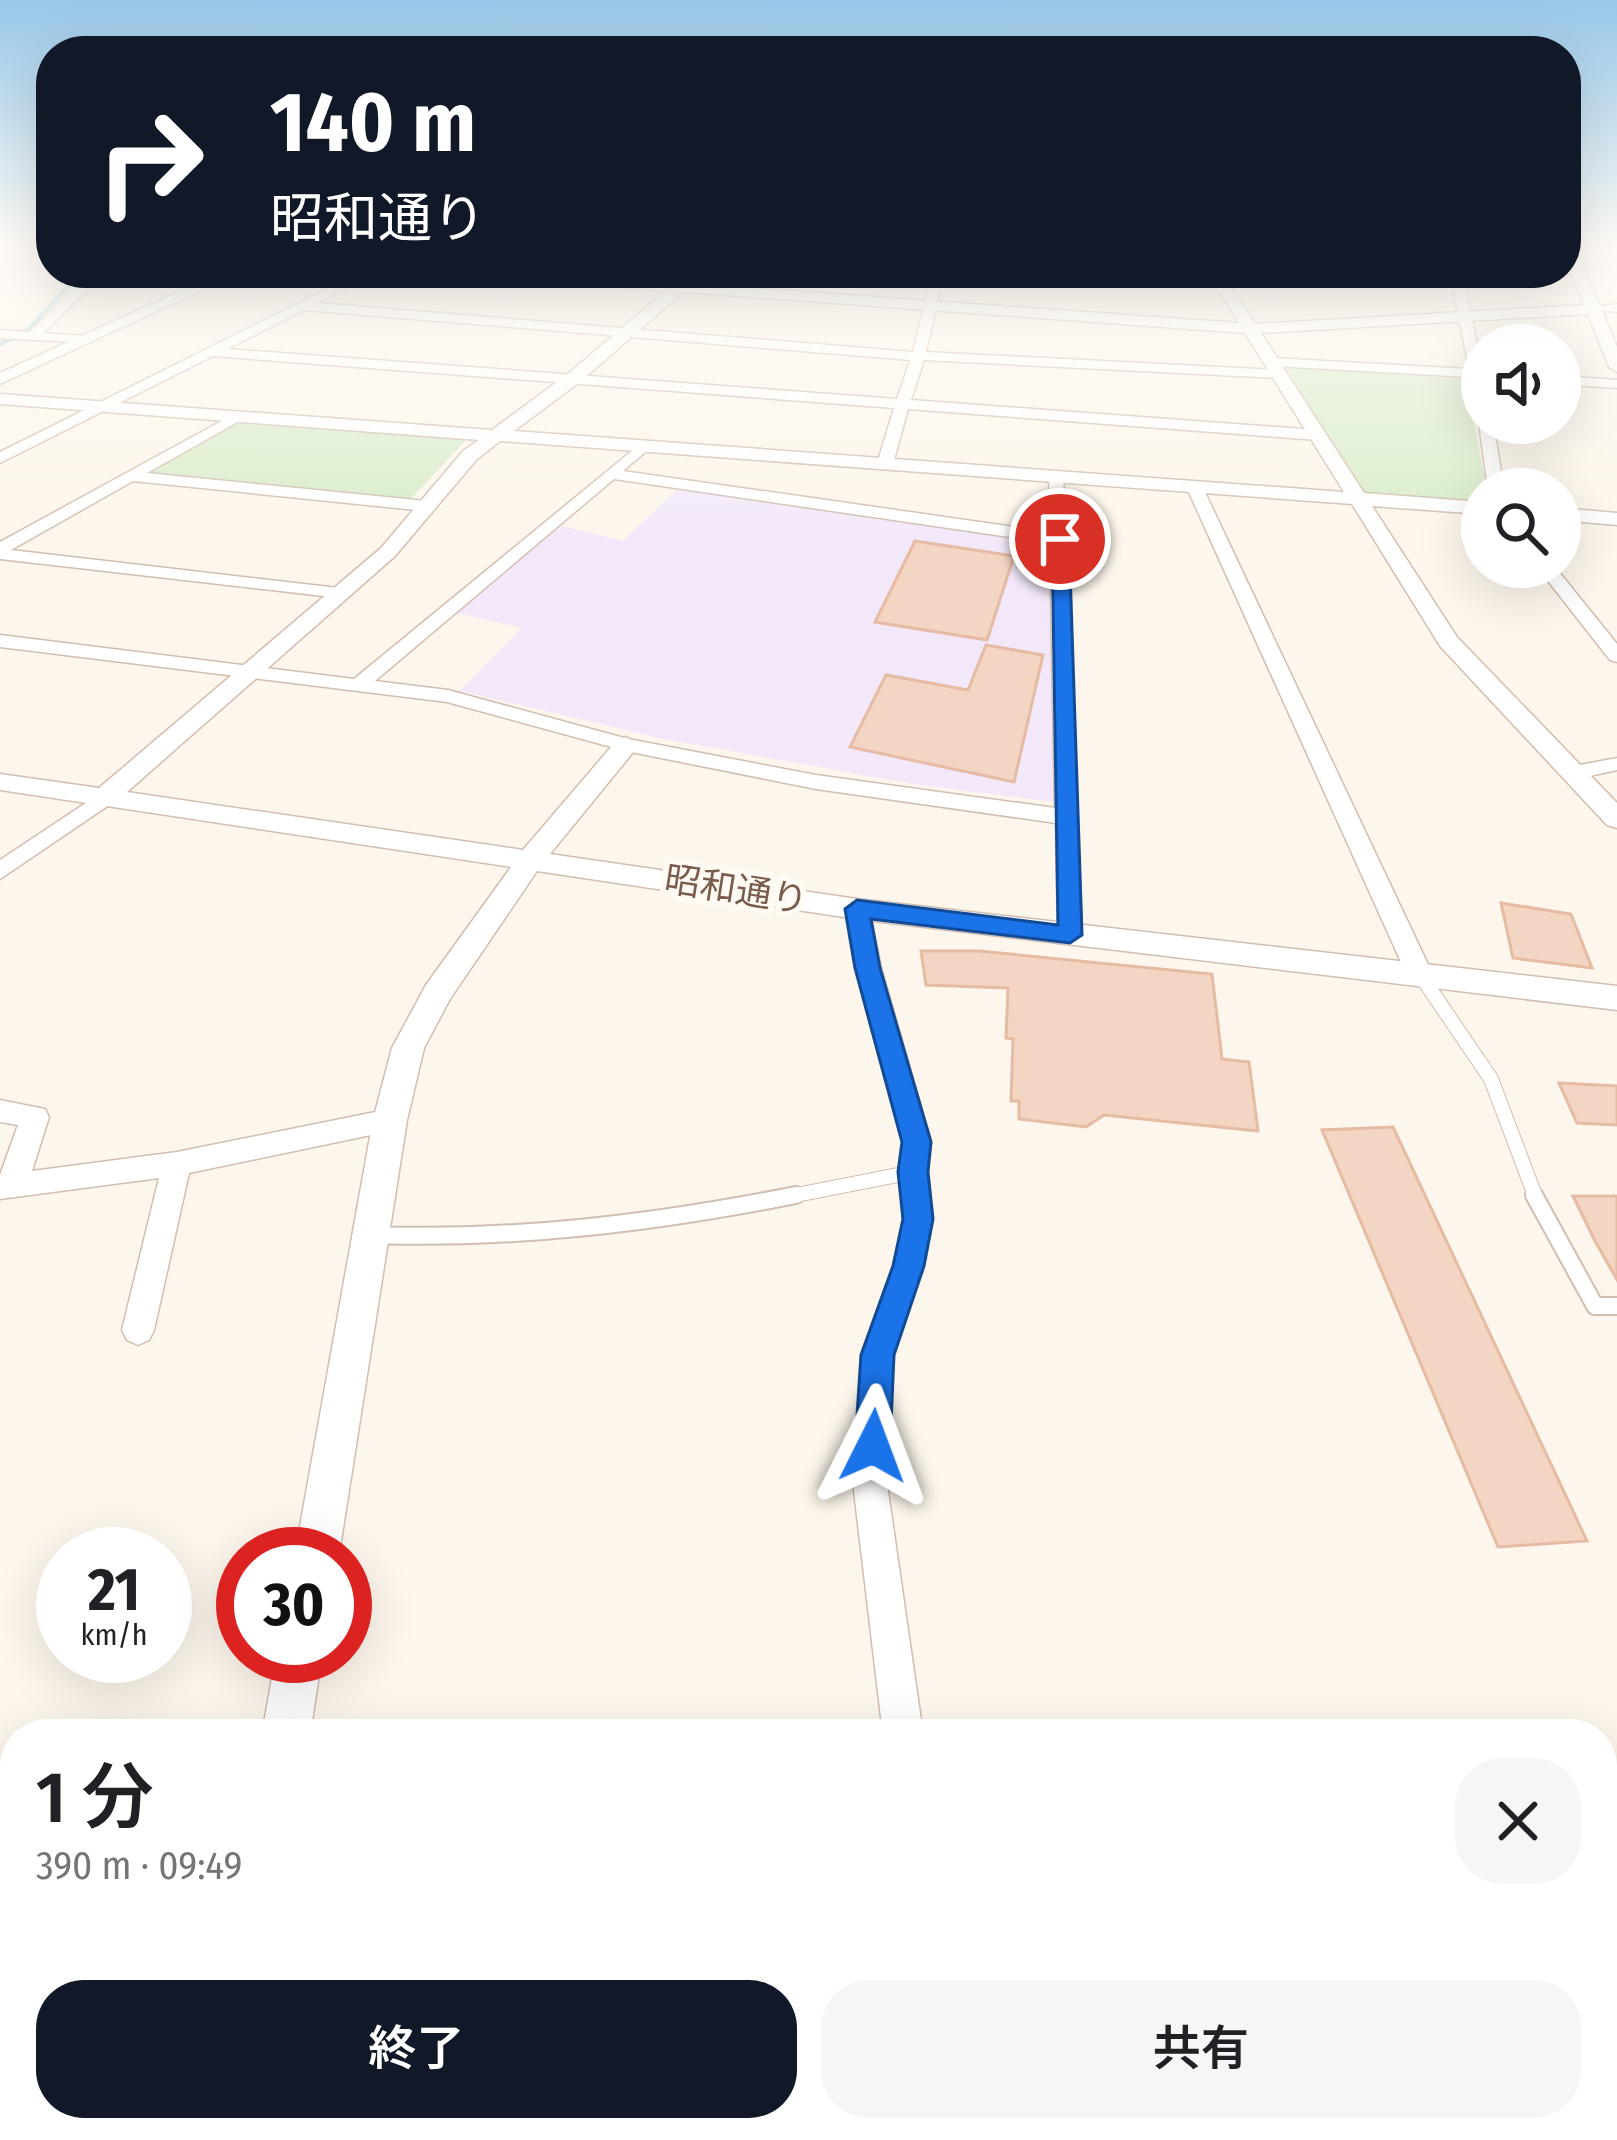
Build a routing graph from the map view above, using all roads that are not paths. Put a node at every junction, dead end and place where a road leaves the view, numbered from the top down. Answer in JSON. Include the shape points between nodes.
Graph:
{"nodes":[{"id":1,"x":77,"y":344,"type":"edge"},
{"id":2,"x":228,"y":344,"type":"edge"},
{"id":3,"x":612,"y":344,"type":"edge"},
{"id":4,"x":782,"y":344,"type":"edge"},
{"id":5,"x":921,"y":344,"type":"edge"},
{"id":6,"x":1261,"y":344,"type":"edge"},
{"id":7,"x":212,"y":352,"type":"junction"},
{"id":8,"x":917,"y":356,"type":"junction"},
{"id":9,"x":1276,"y":368,"type":"junction"},
{"id":10,"x":1461,"y":373,"type":"edge"},
{"id":11,"x":575,"y":377,"type":"junction"},
{"id":12,"x":0,"y":379,"type":"edge"},
{"id":13,"x":1581,"y":381,"type":"edge"},
{"id":14,"x":1617,"y":384,"type":"edge"},
{"id":15,"x":0,"y":400,"type":"edge"},
{"id":16,"x":105,"y":406,"type":"junction"},
{"id":17,"x":899,"y":406,"type":"junction"},
{"id":18,"x":238,"y":416,"type":"junction"},
{"id":19,"x":497,"y":434,"type":"junction"},
{"id":20,"x":1317,"y":435,"type":"junction"},
{"id":21,"x":644,"y":446,"type":"junction"},
{"id":22,"x":0,"y":458,"type":"edge"},
{"id":23,"x":885,"y":464,"type":"junction"},
{"id":24,"x":610,"y":474,"type":"junction"},
{"id":25,"x":129,"y":476,"type":"junction"},
{"id":26,"x":1057,"y":477,"type":"junction"},
{"id":27,"x":1195,"y":488,"type":"junction"},
{"id":28,"x":1356,"y":498,"type":"junction"},
{"id":29,"x":426,"y":506,"type":"junction"},
{"id":30,"x":1461,"y":506,"type":"edge"},
{"id":31,"x":1581,"y":516,"type":"edge"},
{"id":32,"x":1617,"y":519,"type":"edge"},
{"id":33,"x":1060,"y":539,"type":"junction"},
{"id":34,"x":0,"y":552,"type":"edge"},
{"id":35,"x":1563,"y":588,"type":"edge"},
{"id":36,"x":341,"y":593,"type":"junction"},
{"id":37,"x":0,"y":640,"type":"edge"},
{"id":38,"x":1617,"y":656,"type":"edge"},
{"id":39,"x":246,"y":673,"type":"junction"},
{"id":40,"x":358,"y":685,"type":"junction"},
{"id":41,"x":626,"y":745,"type":"junction"},
{"id":42,"x":1617,"y":764,"type":"edge"},
{"id":43,"x":1572,"y":773,"type":"junction"},
{"id":44,"x":0,"y":782,"type":"edge"},
{"id":45,"x":104,"y":798,"type":"junction"},
{"id":46,"x":1067,"y":818,"type":"junction"},
{"id":47,"x":1617,"y":819,"type":"edge"},
{"id":48,"x":531,"y":860,"type":"junction"},
{"id":49,"x":0,"y":872,"type":"edge"},
{"id":50,"x":857,"y":909,"type":"junction"},
{"id":51,"x":1070,"y":935,"type":"junction"},
{"id":52,"x":1419,"y":973,"type":"junction"},
{"id":53,"x":1617,"y":998,"type":"edge"},
{"id":54,"x":0,"y":1111,"type":"edge"},
{"id":55,"x":390,"y":1120,"type":"junction"},
{"id":56,"x":177,"y":1164,"type":"junction"},
{"id":57,"x":913,"y":1172,"type":"junction"},
{"id":58,"x":6,"y":1187,"type":"edge"},
{"id":59,"x":370,"y":1235,"type":"junction"},
{"id":60,"x":1617,"y":1306,"type":"edge"},
{"id":61,"x":138,"y":1330,"type":"dead end"},
{"id":62,"x":321,"y":1527,"type":"edge"},
{"id":63,"x":294,"y":1683,"type":"edge"},
{"id":64,"x":288,"y":1719,"type":"edge"},
{"id":65,"x":901,"y":1719,"type":"edge"}],
"edges":[{"from":1,"to":12,"type":"street"},
{"from":2,"to":7,"type":"street"},
{"from":3,"to":11,"type":"street"},
{"from":4,"to":8,"type":"street"},
{"from":5,"to":8,"type":"street"},
{"from":6,"to":9,"type":"street"},
{"from":7,"to":11,"type":"street"},
{"from":7,"to":16,"type":"street"},
{"from":8,"to":9,"type":"street"},
{"from":8,"to":17,"type":"street"},
{"from":9,"to":10,"type":"street"},
{"from":9,"to":20,"type":"street"},
{"from":11,"to":17,"type":"street"},
{"from":11,"to":19,"type":"street"},
{"from":13,"to":14,"type":"street"},
{"from":15,"to":16,"type":"street"},
{"from":16,"to":18,"type":"street"},
{"from":16,"to":22,"type":"street"},
{"from":17,"to":20,"type":"street"},
{"from":17,"to":23,"type":"street"},
{"from":18,"to":19,"type":"street"},
{"from":18,"to":25,"type":"street"},
{"from":19,"to":21,"type":"street"},
{"from":19,"to":29,"type":"street"},
{"from":20,"to":28,"type":"street"},
{"from":21,"to":23,"type":"street"},
{"from":21,"to":24,"type":"street"},
{"from":23,"to":26,"type":"street"},
{"from":24,"to":33,"type":"street"},
{"from":24,"to":40,"type":"street"},
{"from":25,"to":29,"type":"street"},
{"from":25,"to":34,"type":"street"},
{"from":26,"to":27,"type":"street"},
{"from":26,"to":33,"type":"street"},
{"from":27,"to":28,"type":"street"},
{"from":27,"to":52,"type":"street"},
{"from":28,"to":30,"type":"street"},
{"from":28,"to":43,"type":"street","via":[[1448,641]]},
{"from":29,"to":36,"type":"street"},
{"from":31,"to":32,"type":"street"},
{"from":33,"to":46,"type":"street"},
{"from":34,"to":36,"type":"street"},
{"from":35,"to":38,"type":"street"},
{"from":36,"to":39,"type":"street"},
{"from":37,"to":39,"type":"street"},
{"from":39,"to":40,"type":"street"},
{"from":39,"to":45,"type":"street"},
{"from":40,"to":41,"type":"street","via":[[448,696]]},
{"from":41,"to":46,"type":"street"},
{"from":41,"to":48,"type":"street"},
{"from":42,"to":43,"type":"street"},
{"from":43,"to":47,"type":"street"},
{"from":44,"to":45,"type":"street","name":"昭和通り"},
{"from":45,"to":48,"type":"street","name":"昭和通り"},
{"from":45,"to":49,"type":"street"},
{"from":46,"to":51,"type":"street"},
{"from":48,"to":50,"type":"street","name":"昭和通り"},
{"from":48,"to":55,"type":"street","via":[[436,993],[408,1048]]},
{"from":50,"to":51,"type":"street","name":"昭和通り"},
{"from":50,"to":57,"type":"street","via":[[917,1142]]},
{"from":51,"to":52,"type":"street","name":"昭和通り"},
{"from":52,"to":53,"type":"street","name":"昭和通り"},
{"from":52,"to":60,"type":"lane","via":[[1491,1079],[1532,1191],[1595,1306]]},
{"from":54,"to":58,"type":"street","via":[[35,1117]]},
{"from":55,"to":56,"type":"street"},
{"from":55,"to":59,"type":"street"},
{"from":56,"to":58,"type":"street"},
{"from":56,"to":61,"type":"street"},
{"from":57,"to":59,"type":"lane","via":[[740,1207],[540,1232],[457,1240]]},
{"from":57,"to":65,"type":"street","via":[[918,1219],[877,1355],[871,1491]]},
{"from":59,"to":62,"type":"street"},
{"from":63,"to":64,"type":"street"}]}
